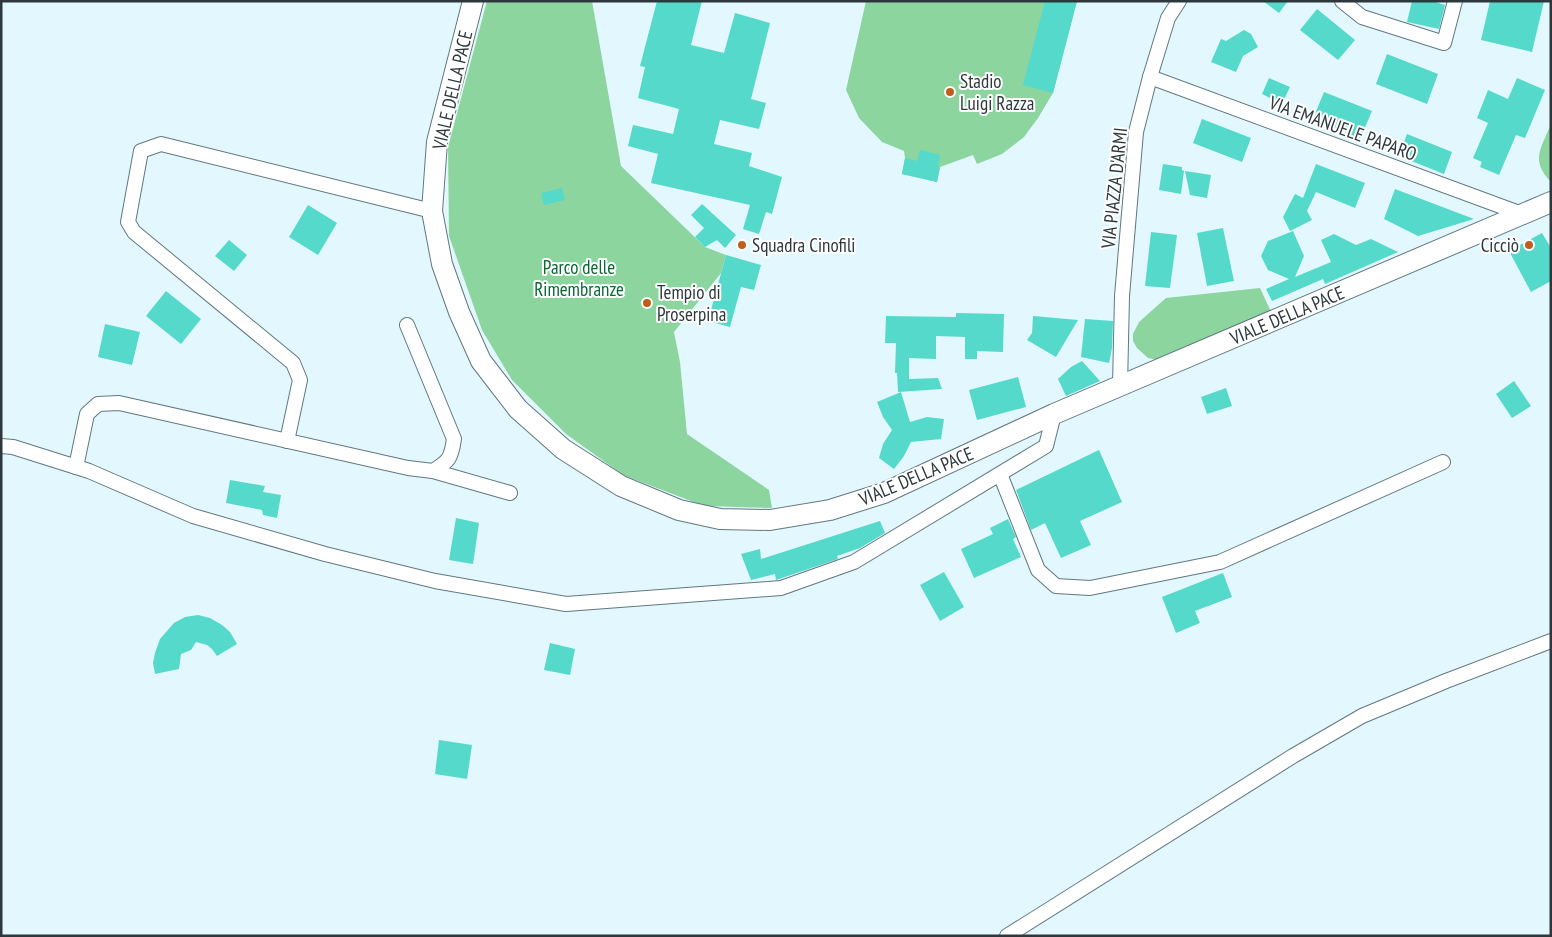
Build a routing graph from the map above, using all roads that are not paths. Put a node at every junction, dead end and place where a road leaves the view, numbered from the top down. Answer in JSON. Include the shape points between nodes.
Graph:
{"nodes":[{"id":1,"x":473,"y":1,"type":"edge"},
{"id":2,"x":1179,"y":1,"type":"edge"},
{"id":3,"x":1342,"y":1,"type":"edge"},
{"id":4,"x":1454,"y":1,"type":"edge"},
{"id":5,"x":1150,"y":77,"type":"junction"},
{"id":6,"x":1551,"y":202,"type":"edge"},
{"id":7,"x":432,"y":211,"type":"junction"},
{"id":8,"x":1522,"y":214,"type":"junction"},
{"id":9,"x":407,"y":325,"type":"dead end"},
{"id":10,"x":1120,"y":386,"type":"junction"},
{"id":11,"x":1054,"y":414,"type":"junction"},
{"id":12,"x":287,"y":441,"type":"junction"},
{"id":13,"x":1,"y":446,"type":"edge"},
{"id":14,"x":1443,"y":462,"type":"dead end"},
{"id":15,"x":76,"y":467,"type":"junction"},
{"id":16,"x":433,"y":471,"type":"junction"},
{"id":17,"x":1000,"y":474,"type":"junction"},
{"id":18,"x":510,"y":493,"type":"dead end"},
{"id":19,"x":1551,"y":641,"type":"edge"},
{"id":20,"x":1007,"y":936,"type":"edge"}],
"edges":[{"from":1,"to":7,"type":"main road","name":"VIALE DELLA PACE","via":[[436,142]]},
{"from":2,"to":5,"type":"street","name":"VIA PIAZZA D'ARMI","via":[[1168,18]]},
{"from":3,"to":4,"type":"street","via":[[1362,17],[1444,43]]},
{"from":5,"to":8,"type":"street","name":"VIA EMANUELE PAPARO"},
{"from":5,"to":10,"type":"street","name":"VIA PIAZZA D'ARMI","via":[[1136,132],[1122,296]]},
{"from":6,"to":8,"type":"main road","name":"VIALE DELLA PACE"},
{"from":7,"to":11,"type":"main road","name":"VIALE DELLA PACE","via":[[442,264],[480,361],[518,409],[563,449],[621,486],[678,510],[720,519],[770,520],[830,510],[884,493]]},
{"from":7,"to":12,"type":"street","via":[[161,144],[141,151],[128,222],[134,232],[293,363],[300,380]]},
{"from":8,"to":10,"type":"main road","name":"VIALE DELLA PACE"},
{"from":9,"to":16,"type":"street","via":[[454,440],[447,462]]},
{"from":10,"to":11,"type":"main road","name":"VIALE DELLA PACE"},
{"from":11,"to":17,"type":"street","via":[[1046,446]]},
{"from":12,"to":15,"type":"street","via":[[119,403],[98,404],[87,414]]},
{"from":12,"to":16,"type":"street"},
{"from":13,"to":15,"type":"street"},
{"from":14,"to":17,"type":"street","via":[[1220,562],[1090,588],[1056,586],[1038,570]]},
{"from":15,"to":17,"type":"street","via":[[193,516],[325,554],[435,581],[566,604],[781,588],[854,562]]},
{"from":16,"to":18,"type":"street"},
{"from":19,"to":20,"type":"street","via":[[1362,716]]}]}
